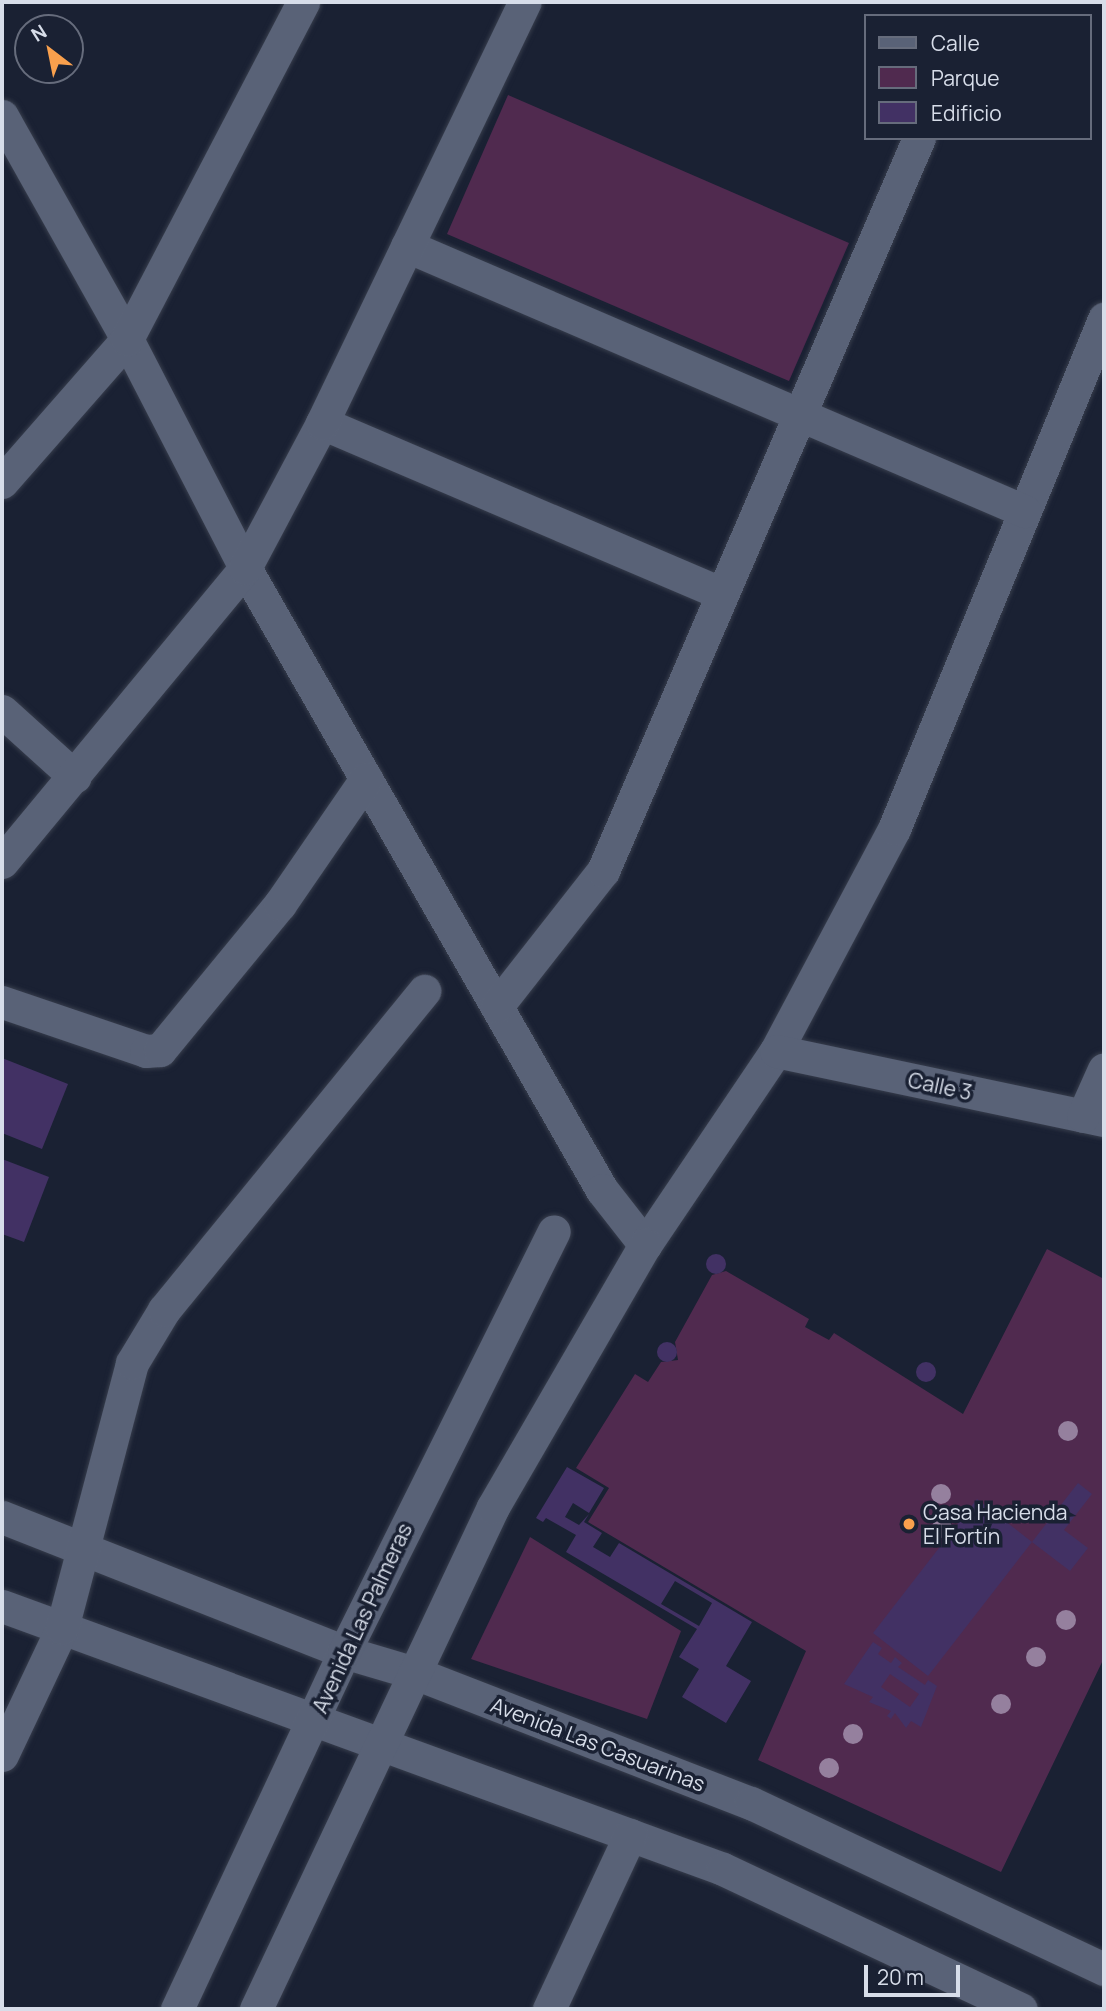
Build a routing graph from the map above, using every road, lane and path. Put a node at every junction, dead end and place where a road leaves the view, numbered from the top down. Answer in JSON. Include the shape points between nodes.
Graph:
{"nodes":[{"id":1,"x":303,"y":2,"type":"edge"},
{"id":2,"x":525,"y":2,"type":"edge"},
{"id":3,"x":2,"y":116,"type":"edge"},
{"id":4,"x":918,"y":140,"type":"edge"},
{"id":5,"x":407,"y":246,"type":"junction"},
{"id":6,"x":1104,"y":319,"type":"edge"},
{"id":7,"x":127,"y":339,"type":"junction"},
{"id":8,"x":800,"y":415,"type":"junction"},
{"id":9,"x":322,"y":423,"type":"junction"},
{"id":10,"x":2,"y":482,"type":"edge"},
{"id":11,"x":1024,"y":511,"type":"junction"},
{"id":12,"x":245,"y":568,"type":"junction"},
{"id":13,"x":722,"y":594,"type":"junction"},
{"id":14,"x":2,"y":711,"type":"edge"},
{"id":15,"x":75,"y":777,"type":"junction"},
{"id":16,"x":366,"y":779,"type":"junction"},
{"id":17,"x":2,"y":862,"type":"edge"},
{"id":18,"x":424,"y":991,"type":"dead end"},
{"id":19,"x":2,"y":1002,"type":"edge"},
{"id":20,"x":497,"y":1006,"type":"junction"},
{"id":21,"x":776,"y":1051,"type":"junction"},
{"id":22,"x":1104,"y":1069,"type":"edge"},
{"id":23,"x":1094,"y":1118,"type":"edge"},
{"id":24,"x":554,"y":1231,"type":"dead end"},
{"id":25,"x":645,"y":1245,"type":"junction"},
{"id":26,"x":2,"y":1517,"type":"edge"},
{"id":27,"x":81,"y":1546,"type":"junction"},
{"id":28,"x":2,"y":1606,"type":"edge"},
{"id":29,"x":62,"y":1628,"type":"junction"},
{"id":30,"x":344,"y":1652,"type":"junction"},
{"id":31,"x":415,"y":1673,"type":"junction"},
{"id":32,"x":314,"y":1720,"type":"junction"},
{"id":33,"x":382,"y":1744,"type":"junction"},
{"id":34,"x":2,"y":1755,"type":"edge"},
{"id":35,"x":630,"y":1835,"type":"junction"},
{"id":36,"x":1104,"y":1969,"type":"edge"},
{"id":37,"x":177,"y":2009,"type":"edge"},
{"id":38,"x":256,"y":2009,"type":"edge"},
{"id":39,"x":549,"y":2009,"type":"edge"},
{"id":40,"x":1021,"y":2009,"type":"edge"}],
"edges":[{"from":1,"to":7,"type":"street"},
{"from":2,"to":5,"type":"street"},
{"from":3,"to":7,"type":"street"},
{"from":4,"to":8,"type":"street"},
{"from":5,"to":8,"type":"street"},
{"from":5,"to":9,"type":"street"},
{"from":6,"to":11,"type":"street"},
{"from":7,"to":10,"type":"street"},
{"from":7,"to":12,"type":"street"},
{"from":8,"to":11,"type":"street"},
{"from":8,"to":13,"type":"street"},
{"from":9,"to":12,"type":"street"},
{"from":9,"to":13,"type":"street"},
{"from":11,"to":21,"type":"street","via":[[894,829]]},
{"from":12,"to":15,"type":"street"},
{"from":12,"to":16,"type":"street"},
{"from":13,"to":20,"type":"street","via":[[603,871]]},
{"from":14,"to":15,"type":"street"},
{"from":15,"to":17,"type":"street"},
{"from":16,"to":19,"type":"street","via":[[280,904],[160,1050],[146,1051]]},
{"from":16,"to":20,"type":"street"},
{"from":18,"to":27,"type":"street","via":[[164,1310],[132,1363]]},
{"from":20,"to":25,"type":"street","via":[[602,1190]]},
{"from":21,"to":23,"type":"street","name":"Calle 3"},
{"from":21,"to":25,"type":"street"},
{"from":22,"to":23,"type":"street"},
{"from":24,"to":30,"type":"street","name":"Avenida Las Palmeras"},
{"from":25,"to":31,"type":"street","via":[[494,1507]]},
{"from":26,"to":27,"type":"street","name":"Avenida Las Casuarinas"},
{"from":27,"to":29,"type":"street"},
{"from":27,"to":30,"type":"street","name":"Avenida Las Casuarinas"},
{"from":28,"to":29,"type":"street"},
{"from":29,"to":32,"type":"street"},
{"from":29,"to":34,"type":"street"},
{"from":30,"to":31,"type":"street","name":"Avenida Las Casuarinas"},
{"from":30,"to":32,"type":"street","name":"Avenida Las Palmeras"},
{"from":31,"to":33,"type":"street"},
{"from":31,"to":36,"type":"street","name":"Avenida Las Casuarinas","via":[[751,1803]]},
{"from":32,"to":33,"type":"street"},
{"from":32,"to":37,"type":"street","name":"Avenida Las Palmeras"},
{"from":33,"to":35,"type":"street"},
{"from":33,"to":38,"type":"street"},
{"from":35,"to":39,"type":"street"},
{"from":35,"to":40,"type":"street","via":[[723,1869]]}]}
